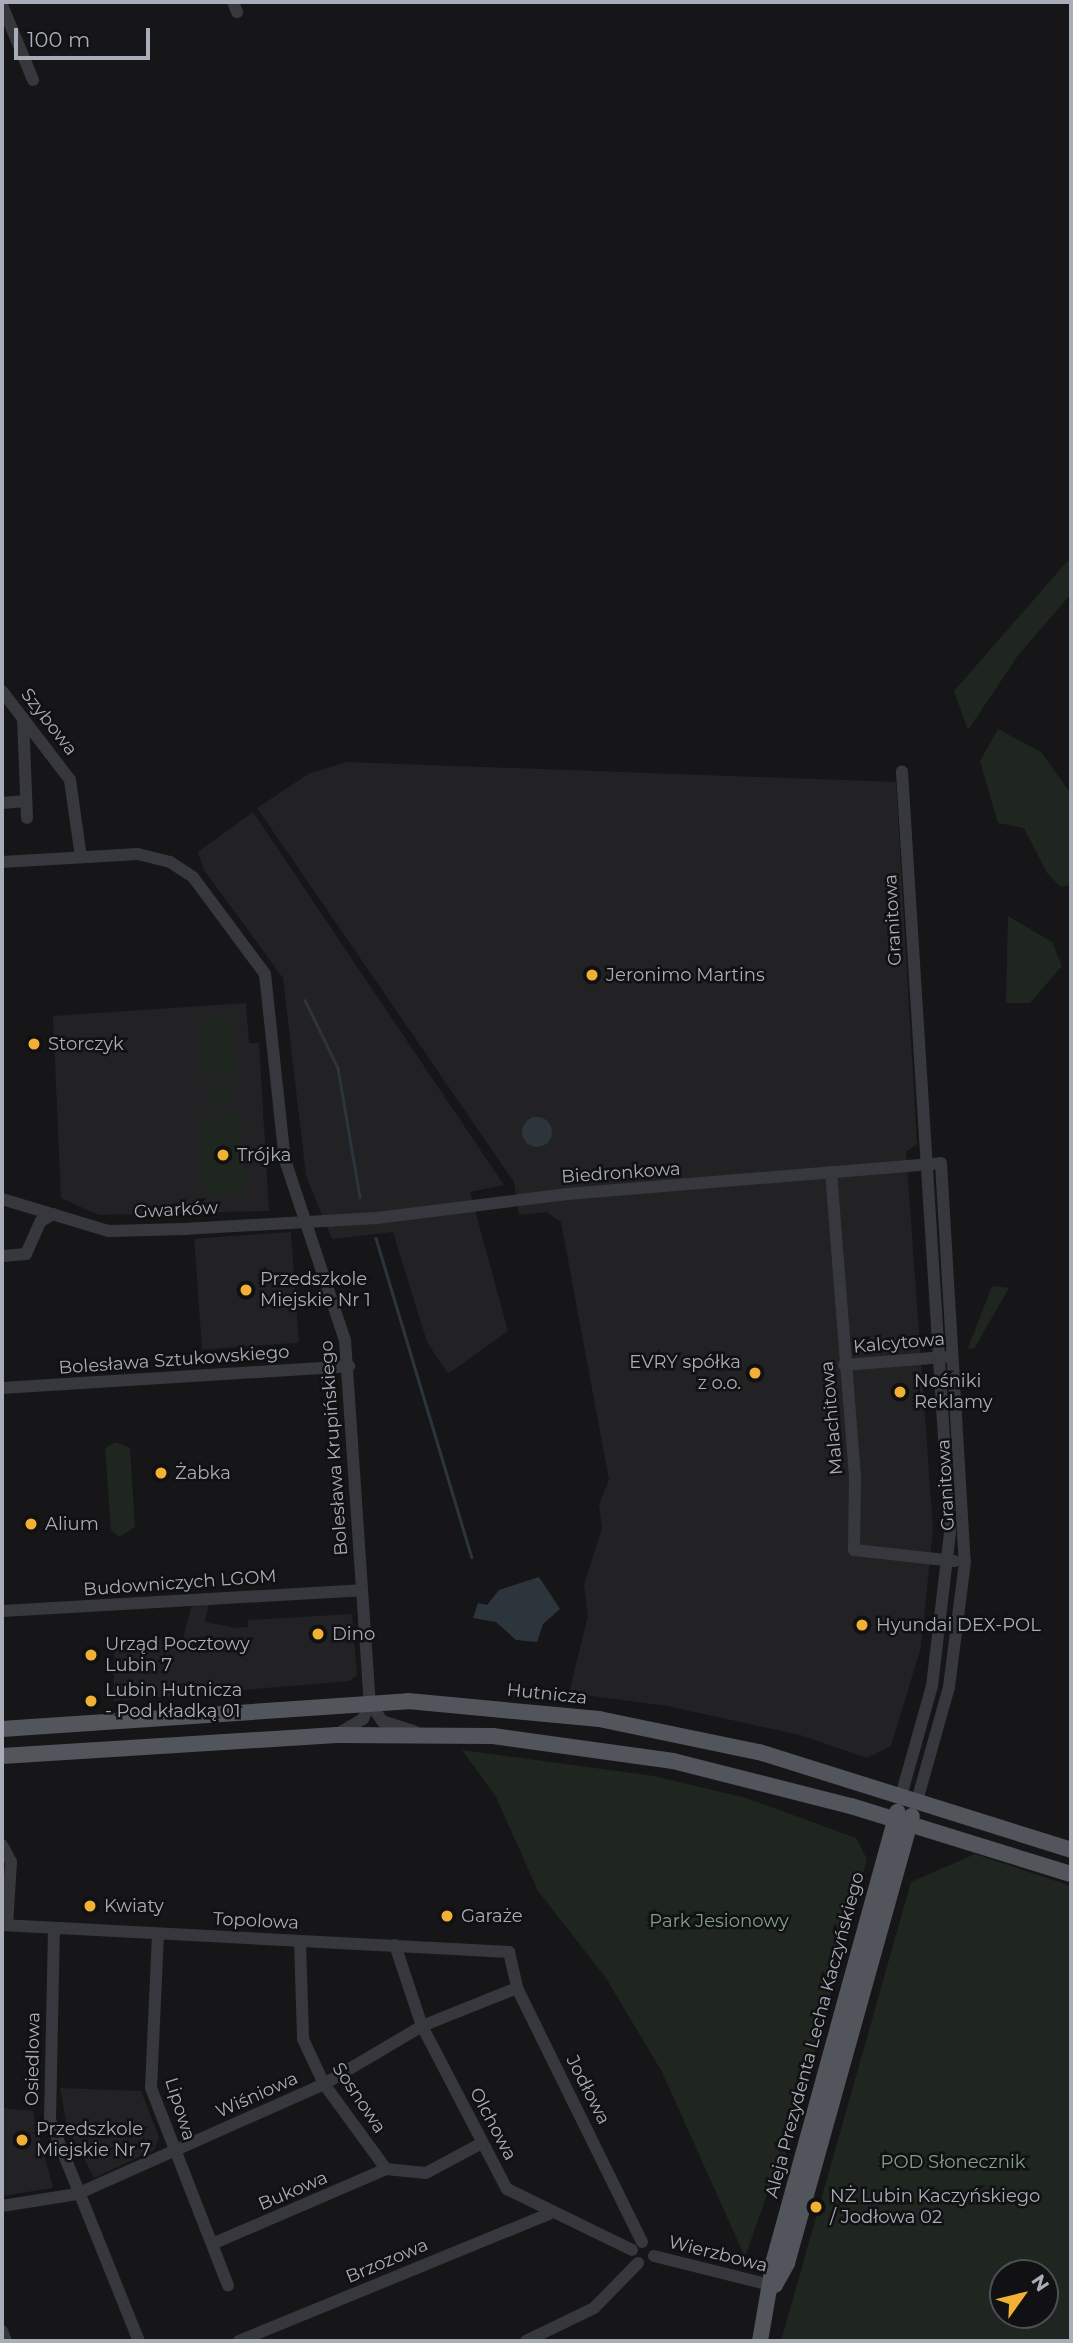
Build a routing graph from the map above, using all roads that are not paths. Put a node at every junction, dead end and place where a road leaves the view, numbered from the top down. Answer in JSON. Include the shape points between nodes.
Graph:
{"nodes":[{"id":1,"x":2,"y":5,"type":"edge"},
{"id":2,"x":33,"y":80,"type":"dead end"},
{"id":3,"x":2,"y":691,"type":"edge"},
{"id":4,"x":23,"y":718,"type":"junction"},
{"id":5,"x":902,"y":772,"type":"dead end"},
{"id":6,"x":26,"y":801,"type":"junction"},
{"id":7,"x":2,"y":803,"type":"edge"},
{"id":8,"x":27,"y":818,"type":"dead end"},
{"id":9,"x":81,"y":857,"type":"junction"},
{"id":10,"x":2,"y":862,"type":"edge"},
{"id":11,"x":942,"y":1163,"type":"joint"},
{"id":12,"x":926,"y":1165,"type":"junction"},
{"id":13,"x":831,"y":1172,"type":"junction"},
{"id":14,"x":2,"y":1199,"type":"edge"},
{"id":15,"x":53,"y":1214,"type":"junction"},
{"id":16,"x":303,"y":1219,"type":"junction"},
{"id":17,"x":2,"y":1256,"type":"edge"},
{"id":18,"x":956,"y":1355,"type":"junction"},
{"id":19,"x":939,"y":1358,"type":"junction"},
{"id":20,"x":844,"y":1365,"type":"junction"},
{"id":21,"x":349,"y":1366,"type":"junction"},
{"id":22,"x":2,"y":1388,"type":"edge"},
{"id":23,"x":948,"y":1560,"type":"junction"},
{"id":24,"x":965,"y":1562,"type":"junction"},
{"id":25,"x":361,"y":1590,"type":"junction"},
{"id":26,"x":2,"y":1611,"type":"edge"},
{"id":27,"x":370,"y":1703,"type":"junction"},
{"id":28,"x":2,"y":1729,"type":"edge"},
{"id":29,"x":415,"y":1732,"type":"junction"},
{"id":30,"x":336,"y":1735,"type":"junction"},
{"id":31,"x":2,"y":1756,"type":"edge"},
{"id":32,"x":909,"y":1798,"type":"junction"},
{"id":33,"x":902,"y":1822,"type":"junction"},
{"id":34,"x":2,"y":1845,"type":"edge"},
{"id":35,"x":1071,"y":1850,"type":"edge"},
{"id":36,"x":1071,"y":1874,"type":"edge"},
{"id":37,"x":4,"y":1925,"type":"edge"},
{"id":38,"x":54,"y":1928,"type":"junction"},
{"id":39,"x":158,"y":1934,"type":"junction"},
{"id":40,"x":300,"y":1941,"type":"junction"},
{"id":41,"x":395,"y":1945,"type":"junction"},
{"id":42,"x":509,"y":1952,"type":"joint"},
{"id":43,"x":517,"y":1988,"type":"junction"},
{"id":44,"x":422,"y":2026,"type":"junction"},
{"id":45,"x":324,"y":2084,"type":"junction"},
{"id":46,"x":482,"y":2143,"type":"junction"},
{"id":47,"x":174,"y":2151,"type":"junction"},
{"id":48,"x":386,"y":2169,"type":"junction"},
{"id":49,"x":77,"y":2194,"type":"junction"},
{"id":50,"x":2,"y":2206,"type":"edge"},
{"id":51,"x":549,"y":2214,"type":"junction"},
{"id":52,"x":212,"y":2244,"type":"junction"},
{"id":53,"x":637,"y":2246,"type":"junction"},
{"id":54,"x":654,"y":2256,"type":"junction"},
{"id":55,"x":638,"y":2263,"type":"junction"},
{"id":56,"x":228,"y":2285,"type":"dead end"},
{"id":57,"x":774,"y":2286,"type":"junction"},
{"id":58,"x":2,"y":2331,"type":"edge"},
{"id":59,"x":554,"y":2337,"type":"edge"},
{"id":60,"x":6,"y":2341,"type":"edge"},
{"id":61,"x":139,"y":2341,"type":"edge"},
{"id":62,"x":239,"y":2341,"type":"edge"},
{"id":63,"x":526,"y":2341,"type":"edge"},
{"id":64,"x":760,"y":2341,"type":"edge"}],
"edges":[{"from":1,"to":2,"type":"street"},
{"from":3,"to":4,"type":"street","name":"Szybowa"},
{"from":4,"to":6,"type":"street"},
{"from":4,"to":9,"type":"street","name":"Szybowa","via":[[70,780]]},
{"from":5,"to":12,"type":"street","name":"Granitowa"},
{"from":6,"to":7,"type":"street"},
{"from":6,"to":8,"type":"street"},
{"from":9,"to":10,"type":"street","name":"Bolesława Krupińskiego"},
{"from":9,"to":16,"type":"street","name":"Bolesława Krupińskiego","via":[[138,853],[178,866],[261,965],[270,992],[285,1160]]},
{"from":11,"to":12,"type":"street","name":"Biedronkowa"},
{"from":11,"to":18,"type":"street","name":"Granitowa"},
{"from":12,"to":13,"type":"street","name":"Biedronkowa"},
{"from":12,"to":19,"type":"street","name":"Granitowa"},
{"from":13,"to":16,"type":"street","name":"Biedronkowa","via":[[377,1218]]},
{"from":13,"to":20,"type":"street","name":"Malachitowa"},
{"from":14,"to":15,"type":"street","name":"Gwarków"},
{"from":15,"to":16,"type":"street","name":"Gwarków","via":[[109,1231]]},
{"from":15,"to":17,"type":"street","via":[[41,1222],[26,1254]]},
{"from":16,"to":21,"type":"street","name":"Bolesława Krupińskiego","via":[[340,1321]]},
{"from":18,"to":19,"type":"street","name":"Kalcytowa"},
{"from":18,"to":24,"type":"street","name":"Granitowa"},
{"from":19,"to":20,"type":"street","name":"Kalcytowa"},
{"from":19,"to":23,"type":"street","name":"Granitowa"},
{"from":20,"to":23,"type":"street","name":"Malachitowa","via":[[854,1550]]},
{"from":21,"to":22,"type":"street","name":"Bolesława Sztukowskiego"},
{"from":21,"to":25,"type":"street","name":"Bolesława Krupińskiego"},
{"from":23,"to":24,"type":"street","name":"Malachitowa"},
{"from":23,"to":32,"type":"street","name":"Granitowa","via":[[932,1686]]},
{"from":24,"to":32,"type":"street","name":"Granitowa","via":[[948,1687]]},
{"from":25,"to":26,"type":"street","name":"Budowniczych LGOM"},
{"from":25,"to":27,"type":"street","name":"Bolesława Krupińskiego"},
{"from":27,"to":28,"type":"main road","name":"Hutnicza"},
{"from":27,"to":29,"type":"street","via":[[382,1721]]},
{"from":27,"to":30,"type":"street","via":[[363,1719]]},
{"from":27,"to":32,"type":"main road","name":"Hutnicza","via":[[482,1706],[648,1726]]},
{"from":29,"to":30,"type":"main road"},
{"from":29,"to":33,"type":"main road","via":[[673,1760]]},
{"from":30,"to":31,"type":"main road"},
{"from":32,"to":33,"type":"main road","name":"Aleja Prezydenta Lecha Kaczyńskiego"},
{"from":32,"to":35,"type":"main road","name":"Hutnicza"},
{"from":33,"to":36,"type":"main road"},
{"from":33,"to":57,"type":"main road","name":"Aleja Prezydenta Lecha Kaczyńskiego","via":[[774,2260]]},
{"from":34,"to":37,"type":"street","via":[[11,1862]]},
{"from":37,"to":38,"type":"street","name":"Topolowa"},
{"from":38,"to":39,"type":"street","name":"Topolowa"},
{"from":38,"to":49,"type":"street","name":"Osiedlowa","via":[[47,2091],[50,2120]]},
{"from":39,"to":40,"type":"street","name":"Topolowa"},
{"from":39,"to":47,"type":"street","name":"Lipowa","via":[[151,2088]]},
{"from":40,"to":41,"type":"street","name":"Topolowa"},
{"from":40,"to":45,"type":"street","name":"Sosnowa","via":[[301,2030]]},
{"from":41,"to":42,"type":"street","name":"Topolowa"},
{"from":41,"to":44,"type":"street","name":"Olchowa"},
{"from":42,"to":43,"type":"street","name":"Jodłowa"},
{"from":43,"to":44,"type":"street","name":"Wiśniowa"},
{"from":43,"to":53,"type":"street","name":"Jodłowa"},
{"from":44,"to":45,"type":"street","name":"Wiśniowa"},
{"from":44,"to":46,"type":"street","name":"Olchowa"},
{"from":45,"to":47,"type":"street","name":"Wiśniowa"},
{"from":45,"to":48,"type":"street","name":"Sosnowa"},
{"from":46,"to":48,"type":"street","via":[[426,2173]]},
{"from":46,"to":51,"type":"street","name":"Olchowa","via":[[512,2194]]},
{"from":47,"to":49,"type":"street","name":"Wiśniowa"},
{"from":47,"to":52,"type":"street","name":"Lipowa"},
{"from":48,"to":52,"type":"street","name":"Bukowa"},
{"from":49,"to":50,"type":"street","name":"Wiśniowa"},
{"from":49,"to":61,"type":"street","name":"Osiedlowa"},
{"from":51,"to":53,"type":"street","name":"Olchowa"},
{"from":51,"to":62,"type":"street","name":"Brzozowa"},
{"from":52,"to":56,"type":"street","name":"Lipowa"},
{"from":53,"to":54,"type":"street"},
{"from":53,"to":55,"type":"street"},
{"from":54,"to":55,"type":"street"},
{"from":54,"to":57,"type":"street","name":"Wierzbowa"},
{"from":55,"to":59,"type":"street","via":[[594,2308]]},
{"from":57,"to":64,"type":"main road","name":"Aleja Prezydenta Lecha Kaczyńskiego"},
{"from":58,"to":60,"type":"street"},
{"from":59,"to":63,"type":"street"}]}
